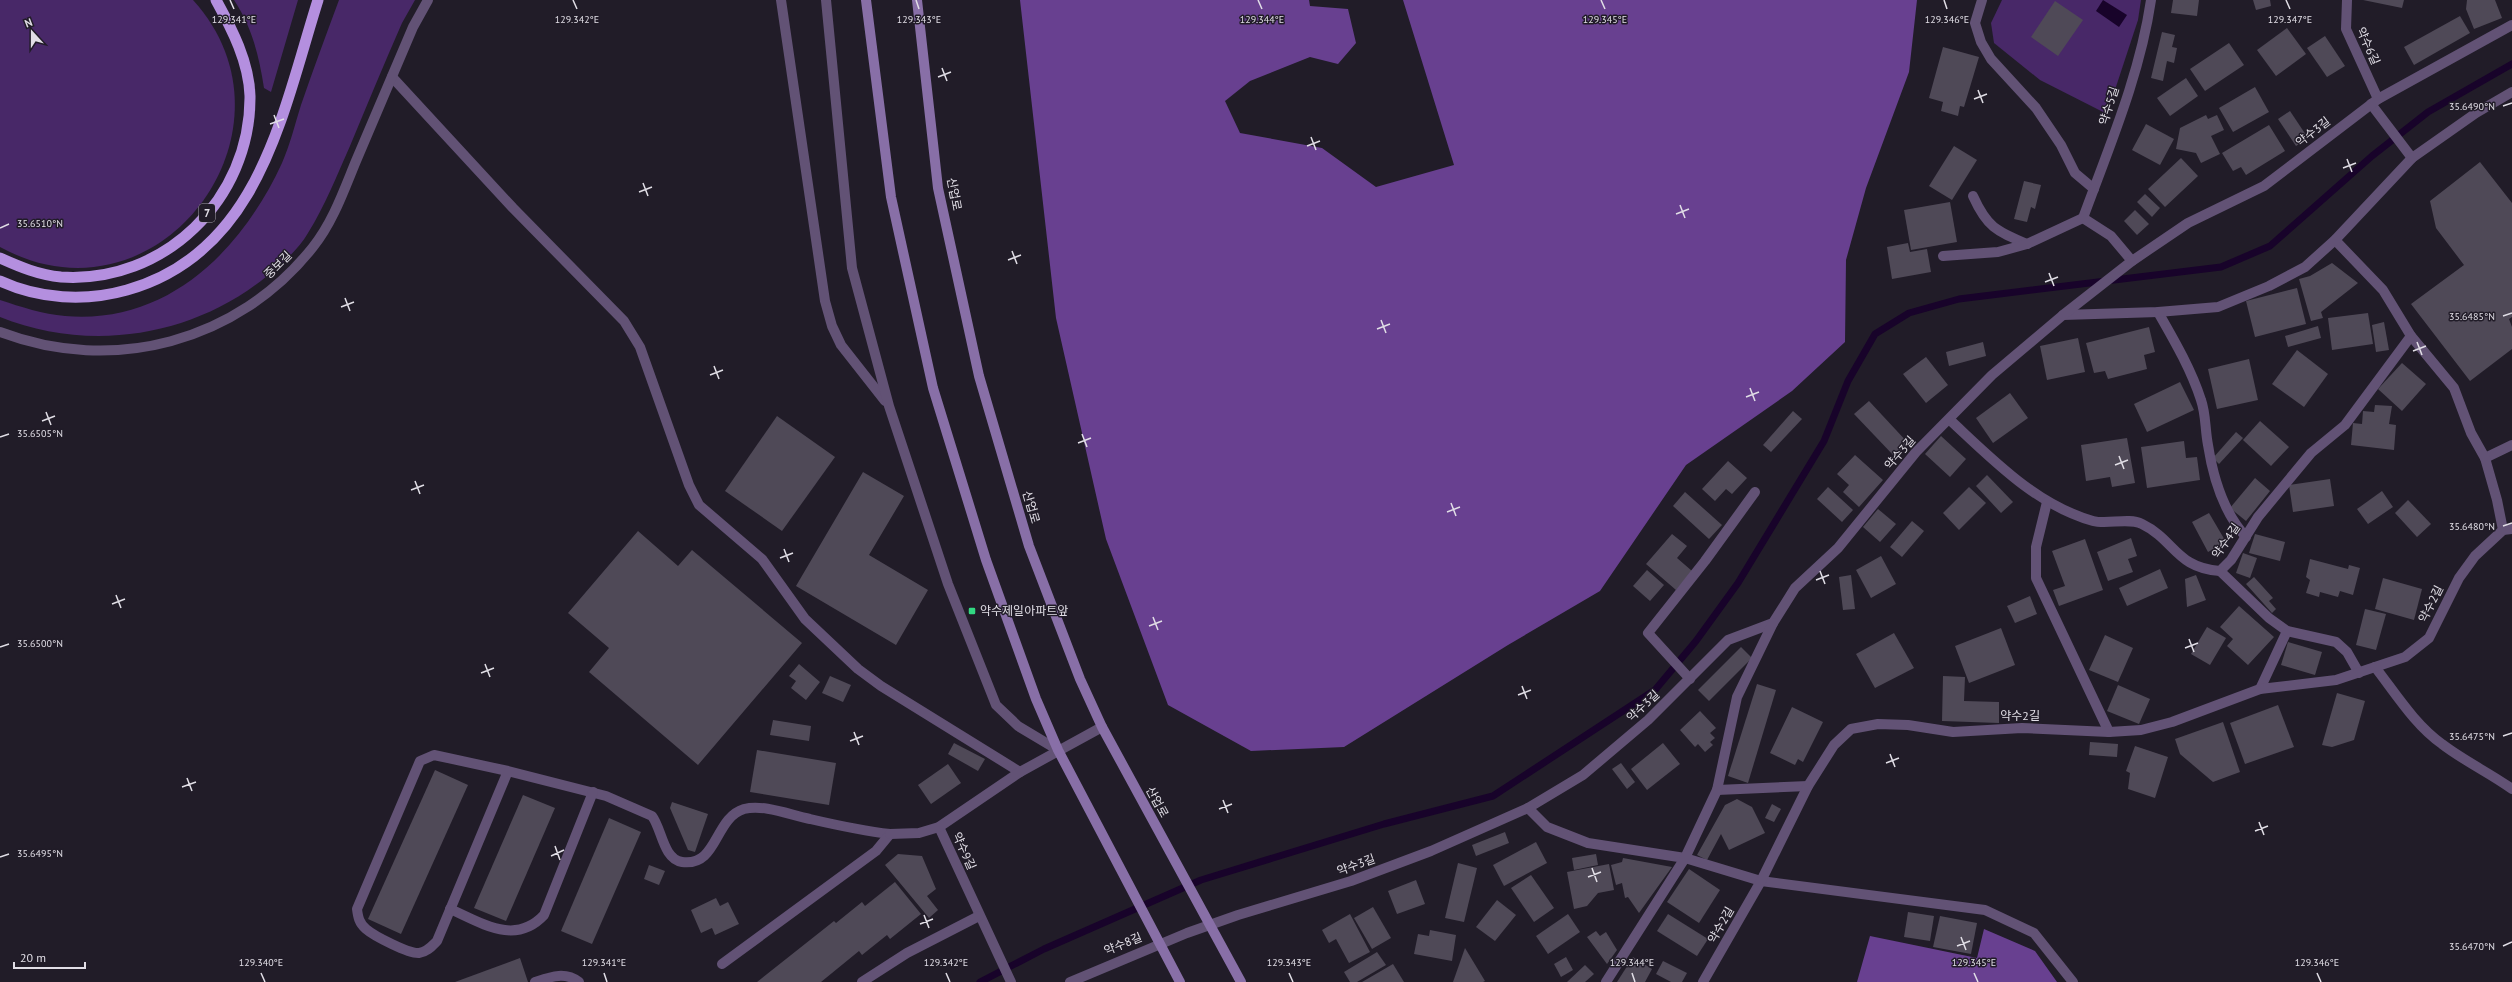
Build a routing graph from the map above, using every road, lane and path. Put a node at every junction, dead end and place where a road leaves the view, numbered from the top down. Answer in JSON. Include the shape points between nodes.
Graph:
{"nodes":[{"id":1,"x":216,"y":0,"type":"edge"},
{"id":2,"x":318,"y":0,"type":"edge"},
{"id":3,"x":428,"y":0,"type":"edge"},
{"id":4,"x":781,"y":0,"type":"edge"},
{"id":5,"x":826,"y":0,"type":"edge"},
{"id":6,"x":866,"y":0,"type":"edge"},
{"id":7,"x":917,"y":0,"type":"edge"},
{"id":8,"x":1982,"y":0,"type":"edge"},
{"id":9,"x":2150,"y":0,"type":"edge"},
{"id":10,"x":2347,"y":0,"type":"edge"},
{"id":11,"x":2512,"y":25,"type":"edge"},
{"id":12,"x":392,"y":77,"type":"junction"},
{"id":13,"x":2512,"y":92,"type":"edge"},
{"id":14,"x":2374,"y":102,"type":"junction"},
{"id":15,"x":2412,"y":158,"type":"junction"},
{"id":16,"x":2094,"y":189,"type":"junction"},
{"id":17,"x":1973,"y":196,"type":"dead end"},
{"id":18,"x":2083,"y":218,"type":"junction"},
{"id":19,"x":2334,"y":240,"type":"junction"},
{"id":20,"x":2027,"y":244,"type":"junction"},
{"id":21,"x":1943,"y":256,"type":"dead end"},
{"id":22,"x":0,"y":258,"type":"edge"},
{"id":23,"x":2132,"y":261,"type":"junction"},
{"id":24,"x":0,"y":281,"type":"edge"},
{"id":25,"x":2158,"y":312,"type":"junction"},
{"id":26,"x":2063,"y":315,"type":"junction"},
{"id":27,"x":0,"y":332,"type":"edge"},
{"id":28,"x":2411,"y":336,"type":"junction"},
{"id":29,"x":889,"y":406,"type":"junction"},
{"id":30,"x":1950,"y":420,"type":"junction"},
{"id":31,"x":2512,"y":445,"type":"edge"},
{"id":32,"x":2485,"y":458,"type":"junction"},
{"id":33,"x":1755,"y":492,"type":"dead end"},
{"id":34,"x":2048,"y":502,"type":"junction"},
{"id":35,"x":2508,"y":530,"type":"edge"},
{"id":36,"x":2246,"y":537,"type":"junction"},
{"id":37,"x":2220,"y":571,"type":"junction"},
{"id":38,"x":1773,"y":623,"type":"junction"},
{"id":39,"x":2287,"y":631,"type":"junction"},
{"id":40,"x":2375,"y":668,"type":"junction"},
{"id":41,"x":2359,"y":673,"type":"junction"},
{"id":42,"x":1690,"y":679,"type":"junction"},
{"id":43,"x":2260,"y":689,"type":"junction"},
{"id":44,"x":1102,"y":727,"type":"junction"},
{"id":45,"x":2109,"y":732,"type":"junction"},
{"id":46,"x":1058,"y":750,"type":"junction"},
{"id":47,"x":508,"y":770,"type":"junction"},
{"id":48,"x":1020,"y":772,"type":"junction"},
{"id":49,"x":1808,"y":786,"type":"junction"},
{"id":50,"x":2512,"y":789,"type":"edge"},
{"id":51,"x":1717,"y":790,"type":"junction"},
{"id":52,"x":593,"y":792,"type":"junction"},
{"id":53,"x":1528,"y":808,"type":"junction"},
{"id":54,"x":939,"y":827,"type":"junction"},
{"id":55,"x":890,"y":834,"type":"junction"},
{"id":56,"x":1685,"y":858,"type":"junction"},
{"id":57,"x":1761,"y":881,"type":"junction"},
{"id":58,"x":450,"y":909,"type":"junction"},
{"id":59,"x":979,"y":916,"type":"junction"},
{"id":60,"x":1188,"y":933,"type":"joint"},
{"id":61,"x":722,"y":964,"type":"dead end"},
{"id":62,"x":535,"y":982,"type":"edge"},
{"id":63,"x":578,"y":982,"type":"edge"},
{"id":64,"x":862,"y":982,"type":"edge"},
{"id":65,"x":1011,"y":982,"type":"edge"},
{"id":66,"x":1070,"y":982,"type":"edge"},
{"id":67,"x":1180,"y":982,"type":"edge"},
{"id":68,"x":1241,"y":982,"type":"edge"},
{"id":69,"x":1606,"y":982,"type":"edge"},
{"id":70,"x":1703,"y":982,"type":"edge"},
{"id":71,"x":2073,"y":982,"type":"edge"}],
"edges":[{"from":1,"to":22,"type":"highway","number":"7","via":[[234,33],[245,67],[250,95],[248,133],[238,165],[220,198],[193,230],[164,253],[129,269],[92,276],[60,277],[29,271]]},
{"from":2,"to":24,"type":"highway","via":[[278,126],[259,174],[236,215],[208,247],[177,270],[140,286],[104,296],[56,297],[17,288]]},
{"from":3,"to":12,"type":"street","name":"중보길","via":[[413,27]]},
{"from":4,"to":29,"type":"street","via":[[825,301],[832,326],[841,344]]},
{"from":5,"to":29,"type":"street","via":[[852,268]]},
{"from":6,"to":46,"type":"main road","via":[[891,197],[933,388],[989,567],[1036,700]]},
{"from":7,"to":44,"type":"main road","name":"산업로","via":[[938,188],[979,376],[1028,546],[1080,679]]},
{"from":8,"to":16,"type":"street","via":[[1975,23],[1981,42],[1991,60],[2036,108],[2061,145],[2075,173]]},
{"from":9,"to":16,"type":"street","name":"약수5길","via":[[2147,29],[2126,99]]},
{"from":10,"to":14,"type":"street","name":"약수6길","via":[[2346,29]]},
{"from":11,"to":14,"type":"street","name":"약수3길"},
{"from":12,"to":27,"type":"street","name":"중보길","via":[[332,217],[313,247],[255,304],[214,328],[181,339],[124,349],[75,350],[26,342]]},
{"from":12,"to":48,"type":"street","via":[[513,208],[624,321],[640,347],[688,486],[699,505],[762,559],[821,637],[882,686]]},
{"from":13,"to":15,"type":"street","via":[[2476,113]]},
{"from":14,"to":15,"type":"street","name":"약수6길"},
{"from":14,"to":23,"type":"street","name":"약수3길","via":[[2264,186],[2188,223]]},
{"from":15,"to":19,"type":"street"},
{"from":16,"to":18,"type":"street","name":"약수5길"},
{"from":17,"to":20,"type":"street","via":[[1982,216],[1999,232]]},
{"from":18,"to":20,"type":"street"},
{"from":18,"to":23,"type":"street","via":[[2111,236]]},
{"from":19,"to":25,"type":"street","via":[[2304,267],[2269,286],[2218,307]]},
{"from":19,"to":28,"type":"street","via":[[2383,290]]},
{"from":20,"to":21,"type":"street","via":[[1998,252]]},
{"from":23,"to":26,"type":"street","name":"약수3길"},
{"from":25,"to":26,"type":"street"},
{"from":25,"to":36,"type":"street","via":[[2187,364],[2202,401],[2208,446],[2219,487],[2233,522]]},
{"from":26,"to":30,"type":"street","name":"약수3길","via":[[1992,375]]},
{"from":28,"to":32,"type":"street","via":[[2454,388],[2471,433]]},
{"from":28,"to":36,"type":"street","name":"약수4길","via":[[2345,425],[2310,453],[2258,517]]},
{"from":29,"to":46,"type":"street","via":[[948,584],[996,705],[1018,726]]},
{"from":30,"to":34,"type":"street","name":"약수4길","via":[[2002,468]]},
{"from":30,"to":38,"type":"street","name":"약수3길","via":[[1916,452],[1838,548],[1795,588]]},
{"from":31,"to":32,"type":"street"},
{"from":32,"to":35,"type":"street"},
{"from":33,"to":42,"type":"street","via":[[1648,634]]},
{"from":34,"to":37,"type":"street","name":"약수4길","via":[[2094,521],[2141,523],[2189,564],[2206,570]]},
{"from":34,"to":45,"type":"street","via":[[2036,547],[2036,578]]},
{"from":35,"to":40,"type":"street","name":"약수2길","via":[[2475,556],[2459,578],[2429,638],[2405,657]]},
{"from":36,"to":37,"type":"street","name":"약수4길","via":[[2231,560]]},
{"from":37,"to":39,"type":"street","via":[[2269,618]]},
{"from":38,"to":42,"type":"street","name":"약수3길","via":[[1728,640]]},
{"from":38,"to":51,"type":"street","name":"약수3길","via":[[1737,697]]},
{"from":39,"to":41,"type":"street","via":[[2336,642],[2347,652]]},
{"from":39,"to":43,"type":"street"},
{"from":40,"to":41,"type":"street","name":"약수2길"},
{"from":40,"to":50,"type":"street","via":[[2420,726],[2442,744]]},
{"from":41,"to":43,"type":"street","name":"약수2길","via":[[2336,680]]},
{"from":42,"to":53,"type":"street","name":"약수3길","via":[[1648,720],[1584,775]]},
{"from":43,"to":45,"type":"street","name":"약수2길","via":[[2172,722],[2141,730]]},
{"from":44,"to":46,"type":"street","name":"약수9길"},
{"from":44,"to":68,"type":"main road","name":"산업로"},
{"from":45,"to":49,"type":"street","name":"약수2길","via":[[2022,728],[1953,732],[1908,725],[1878,724],[1851,729],[1834,745]]},
{"from":46,"to":48,"type":"street","name":"약수9길"},
{"from":46,"to":67,"type":"main road"},
{"from":47,"to":52,"type":"street"},
{"from":47,"to":58,"type":"street"},
{"from":47,"to":58,"type":"street","via":[[434,755],[420,761],[358,909],[359,920],[366,929],[410,953],[420,953],[437,941]]},
{"from":48,"to":54,"type":"street","name":"약수9길"},
{"from":49,"to":51,"type":"street"},
{"from":49,"to":57,"type":"street","name":"약수2길"},
{"from":51,"to":56,"type":"street","name":"약수3길"},
{"from":52,"to":55,"type":"street","via":[[652,816],[670,856],[681,862],[690,862],[706,855],[726,820],[735,812],[756,807],[862,831]]},
{"from":52,"to":58,"type":"street","via":[[544,916],[536,924],[513,932],[503,931]]},
{"from":53,"to":56,"type":"street","via":[[1547,827],[1588,843]]},
{"from":53,"to":60,"type":"street","name":"약수3길","via":[[1431,851],[1351,881]]},
{"from":54,"to":55,"type":"street","via":[[919,833]]},
{"from":54,"to":59,"type":"street","name":"약수9길"},
{"from":55,"to":61,"type":"street","via":[[876,851]]},
{"from":56,"to":57,"type":"street"},
{"from":56,"to":69,"type":"street","name":"약수3길"},
{"from":57,"to":70,"type":"street","name":"약수2길"},
{"from":57,"to":71,"type":"street","via":[[1985,910],[2034,933]]},
{"from":59,"to":64,"type":"street","via":[[907,953]]},
{"from":59,"to":65,"type":"street","name":"약수9길"},
{"from":60,"to":66,"type":"street","name":"약수8길"},
{"from":62,"to":63,"type":"street","via":[[557,975],[574,978]]}]}
